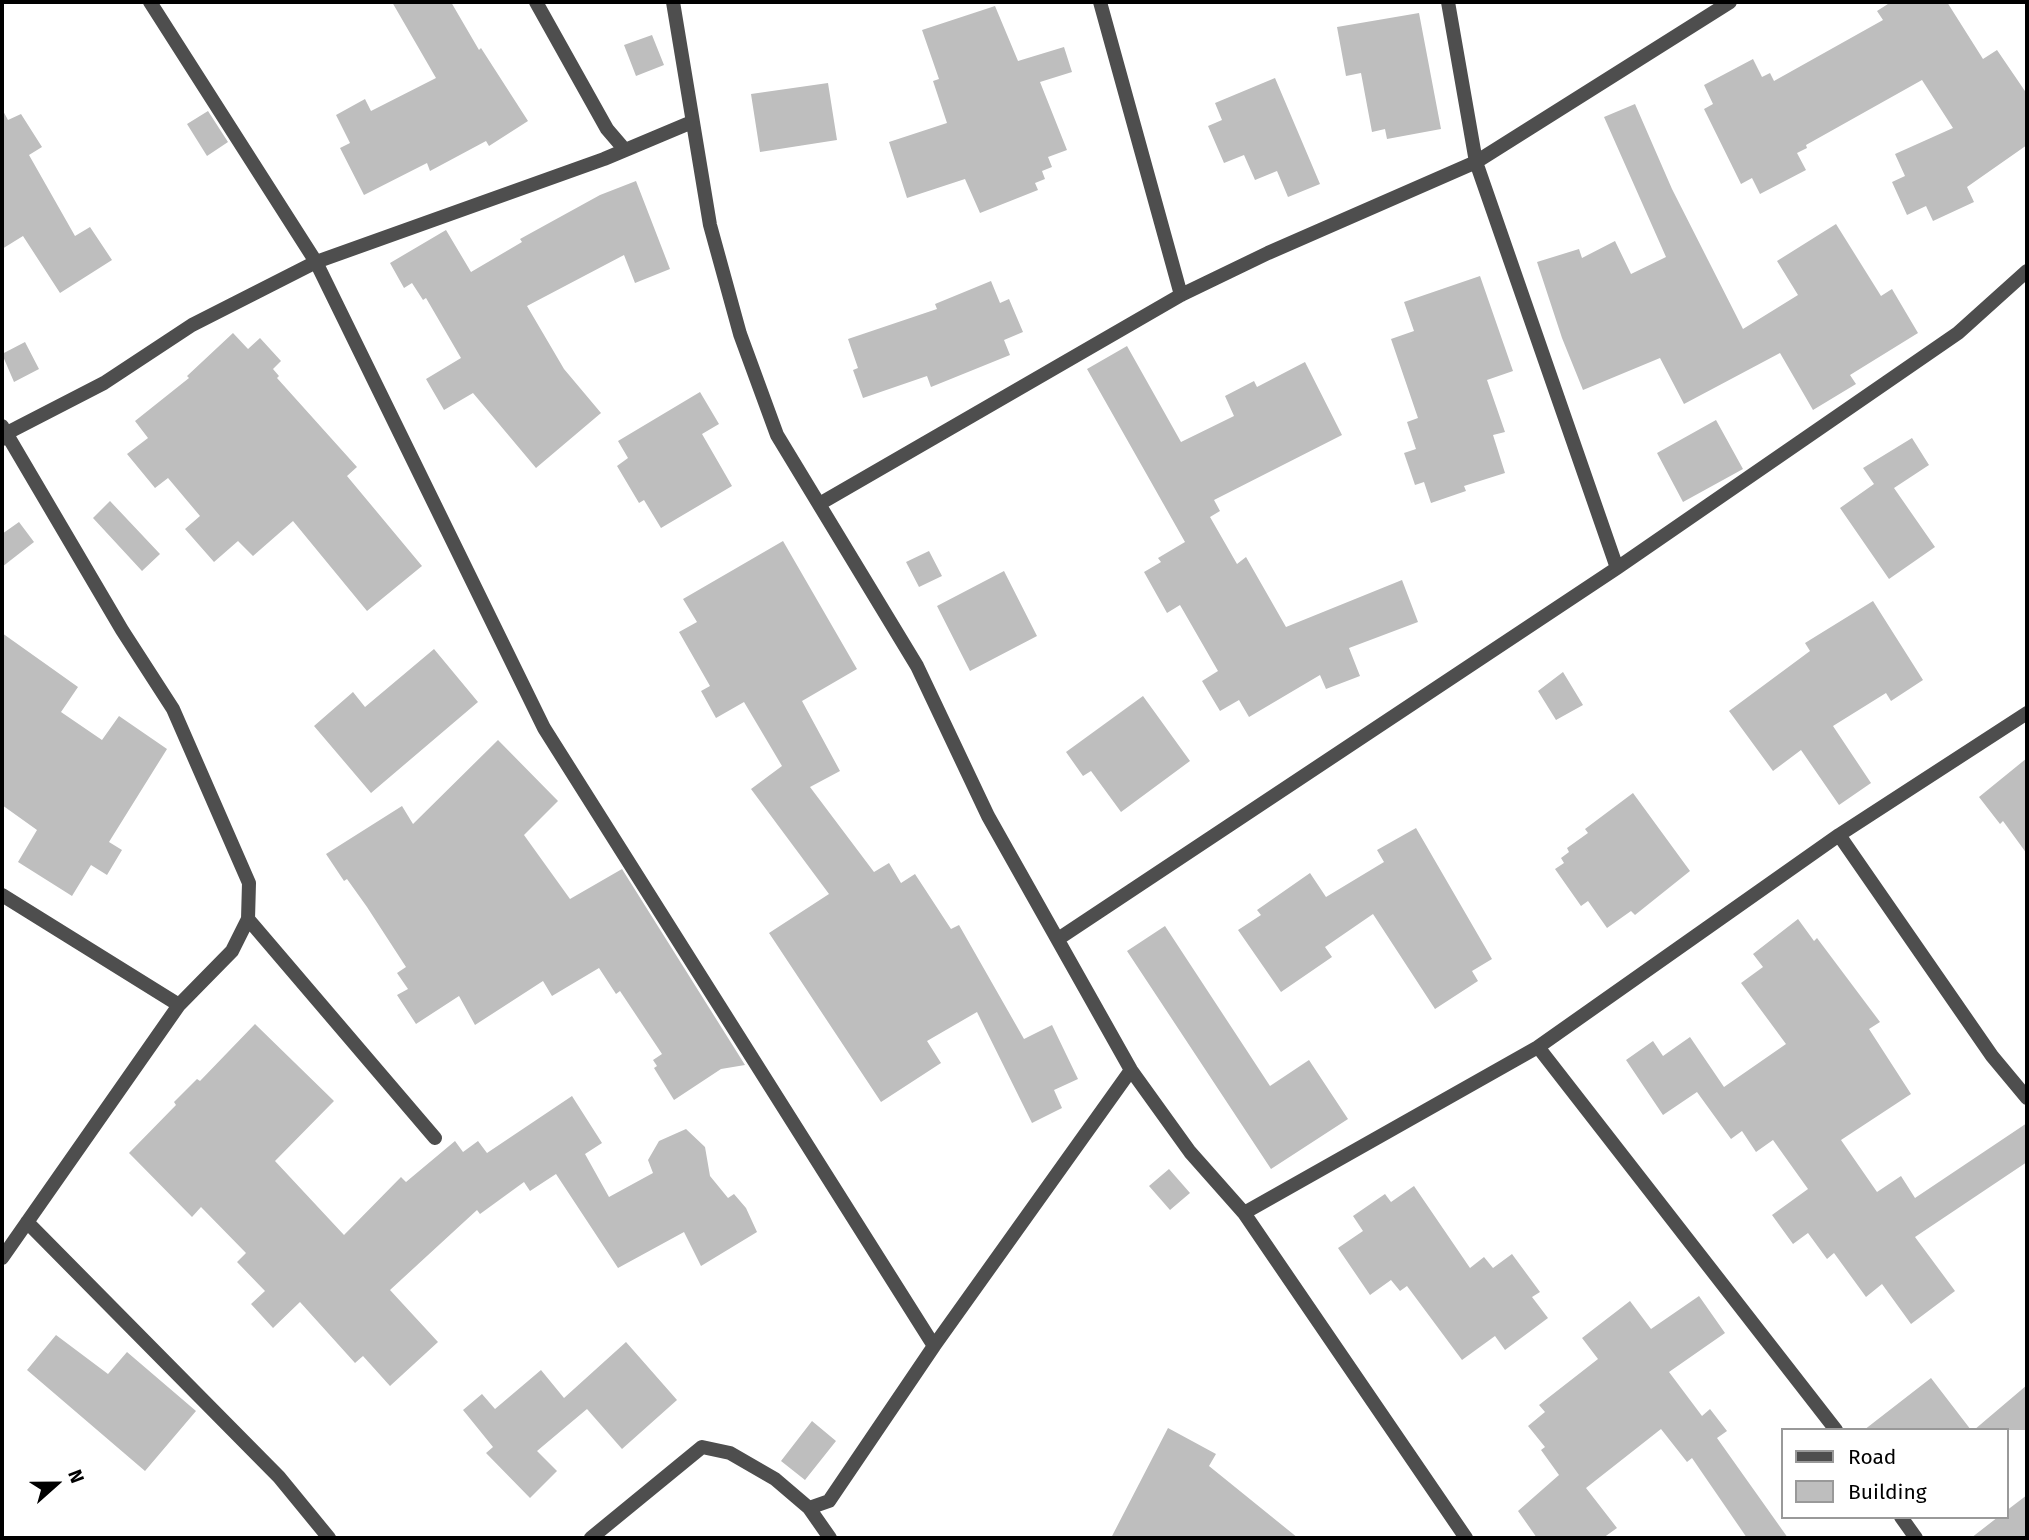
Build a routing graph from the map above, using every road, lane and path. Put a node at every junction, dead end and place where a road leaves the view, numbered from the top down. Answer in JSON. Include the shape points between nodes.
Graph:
{"nodes":[{"id":1,"x":150,"y":2,"type":"edge"},
{"id":2,"x":536,"y":2,"type":"edge"},
{"id":3,"x":673,"y":2,"type":"edge"},
{"id":4,"x":1100,"y":2,"type":"edge"},
{"id":5,"x":1448,"y":2,"type":"edge"},
{"id":6,"x":1730,"y":2,"type":"edge"},
{"id":7,"x":692,"y":121,"type":"junction"},
{"id":8,"x":625,"y":150,"type":"junction"},
{"id":9,"x":1476,"y":162,"type":"junction"},
{"id":10,"x":316,"y":262,"type":"junction"},
{"id":11,"x":2027,"y":271,"type":"edge"},
{"id":12,"x":1181,"y":295,"type":"junction"},
{"id":13,"x":3,"y":433,"type":"edge"},
{"id":14,"x":821,"y":503,"type":"junction"},
{"id":15,"x":1617,"y":568,"type":"junction"},
{"id":16,"x":2027,"y":713,"type":"edge"},
{"id":17,"x":1839,"y":835,"type":"junction"},
{"id":18,"x":2,"y":895,"type":"edge"},
{"id":19,"x":248,"y":919,"type":"junction"},
{"id":20,"x":1058,"y":939,"type":"junction"},
{"id":21,"x":179,"y":1005,"type":"junction"},
{"id":22,"x":1538,"y":1047,"type":"junction"},
{"id":23,"x":1131,"y":1070,"type":"junction"},
{"id":24,"x":2027,"y":1098,"type":"edge"},
{"id":25,"x":435,"y":1138,"type":"dead end"},
{"id":26,"x":1244,"y":1213,"type":"junction"},
{"id":27,"x":27,"y":1222,"type":"junction"},
{"id":28,"x":2,"y":1258,"type":"edge"},
{"id":29,"x":934,"y":1346,"type":"junction"},
{"id":30,"x":1834,"y":1428,"type":"edge"},
{"id":31,"x":809,"y":1508,"type":"junction"},
{"id":32,"x":1902,"y":1519,"type":"edge"},
{"id":33,"x":329,"y":1538,"type":"edge"},
{"id":34,"x":592,"y":1538,"type":"edge"},
{"id":35,"x":830,"y":1538,"type":"edge"},
{"id":36,"x":1466,"y":1538,"type":"edge"},
{"id":37,"x":1916,"y":1538,"type":"edge"}],
"edges":[{"from":1,"to":10,"type":"street"},
{"from":2,"to":8,"type":"street","via":[[607,128]]},
{"from":3,"to":7,"type":"street"},
{"from":4,"to":12,"type":"street"},
{"from":5,"to":9,"type":"street"},
{"from":6,"to":9,"type":"street"},
{"from":7,"to":8,"type":"street"},
{"from":7,"to":14,"type":"street","via":[[710,225],[740,334],[778,435]]},
{"from":8,"to":10,"type":"street"},
{"from":9,"to":12,"type":"street"},
{"from":9,"to":15,"type":"street"},
{"from":10,"to":13,"type":"street","via":[[192,326],[104,383]]},
{"from":10,"to":29,"type":"street","via":[[544,729]]},
{"from":11,"to":15,"type":"street","via":[[1958,333]]},
{"from":12,"to":14,"type":"street"},
{"from":13,"to":19,"type":"street","via":[[173,709],[249,883]]},
{"from":14,"to":20,"type":"street","via":[[917,666],[988,816]]},
{"from":15,"to":20,"type":"street"},
{"from":16,"to":17,"type":"street"},
{"from":17,"to":22,"type":"street"},
{"from":17,"to":24,"type":"street","via":[[1992,1056]]},
{"from":18,"to":21,"type":"street"},
{"from":19,"to":21,"type":"street","via":[[232,951]]},
{"from":19,"to":25,"type":"street"},
{"from":20,"to":23,"type":"street"},
{"from":21,"to":27,"type":"street"},
{"from":22,"to":26,"type":"street"},
{"from":22,"to":30,"type":"street"},
{"from":23,"to":26,"type":"street","via":[[1190,1152]]},
{"from":23,"to":29,"type":"street"},
{"from":26,"to":36,"type":"street"},
{"from":27,"to":28,"type":"street"},
{"from":27,"to":33,"type":"street","via":[[279,1477]]},
{"from":29,"to":31,"type":"street","via":[[829,1501]]},
{"from":31,"to":34,"type":"street","via":[[775,1479],[730,1453],[702,1447]]},
{"from":31,"to":35,"type":"street"},
{"from":32,"to":37,"type":"street"}]}
